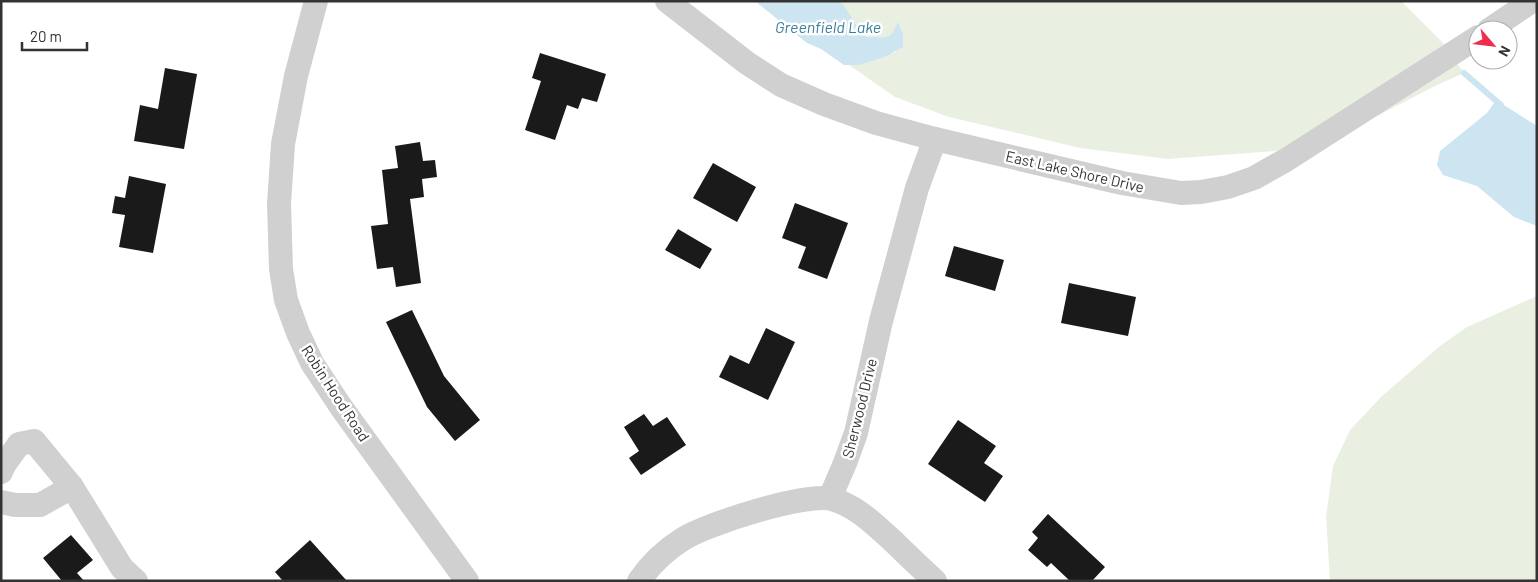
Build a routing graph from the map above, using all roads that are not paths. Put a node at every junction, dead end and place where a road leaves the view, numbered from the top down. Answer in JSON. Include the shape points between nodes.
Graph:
{"nodes":[{"id":1,"x":316,"y":1,"type":"edge"},
{"id":2,"x":667,"y":1,"type":"edge"},
{"id":3,"x":1532,"y":1,"type":"edge"},
{"id":4,"x":1504,"y":20,"type":"edge"},
{"id":5,"x":1468,"y":43,"type":"edge"},
{"id":6,"x":935,"y":139,"type":"junction"},
{"id":7,"x":1,"y":472,"type":"edge"},
{"id":8,"x":72,"y":487,"type":"junction"},
{"id":9,"x":830,"y":498,"type":"junction"},
{"id":10,"x":1,"y":502,"type":"edge"},
{"id":11,"x":136,"y":581,"type":"edge"},
{"id":12,"x":468,"y":581,"type":"edge"},
{"id":13,"x":639,"y":581,"type":"edge"},
{"id":14,"x":935,"y":581,"type":"edge"}],
"edges":[{"from":1,"to":12,"type":"street","name":"Robin Hood Road","via":[[296,76],[283,144],[279,204],[281,269],[286,300],[312,363]]},
{"from":2,"to":6,"type":"street","name":"East Lake Shore Drive","via":[[781,85],[876,123]]},
{"from":3,"to":4,"type":"street"},
{"from":5,"to":6,"type":"street","name":"East Lake Shore Drive","via":[[1286,160],[1254,178],[1228,187],[1180,193],[1122,183]]},
{"from":6,"to":9,"type":"street","name":"Sherwood Drive","via":[[917,188],[880,321],[856,433]]},
{"from":7,"to":8,"type":"street","via":[[19,444],[34,441]]},
{"from":8,"to":10,"type":"street","via":[[40,505]]},
{"from":8,"to":11,"type":"street","via":[[122,568]]},
{"from":9,"to":13,"type":"street","via":[[762,509],[705,528],[668,551]]},
{"from":9,"to":14,"type":"street","via":[[865,514]]}]}
